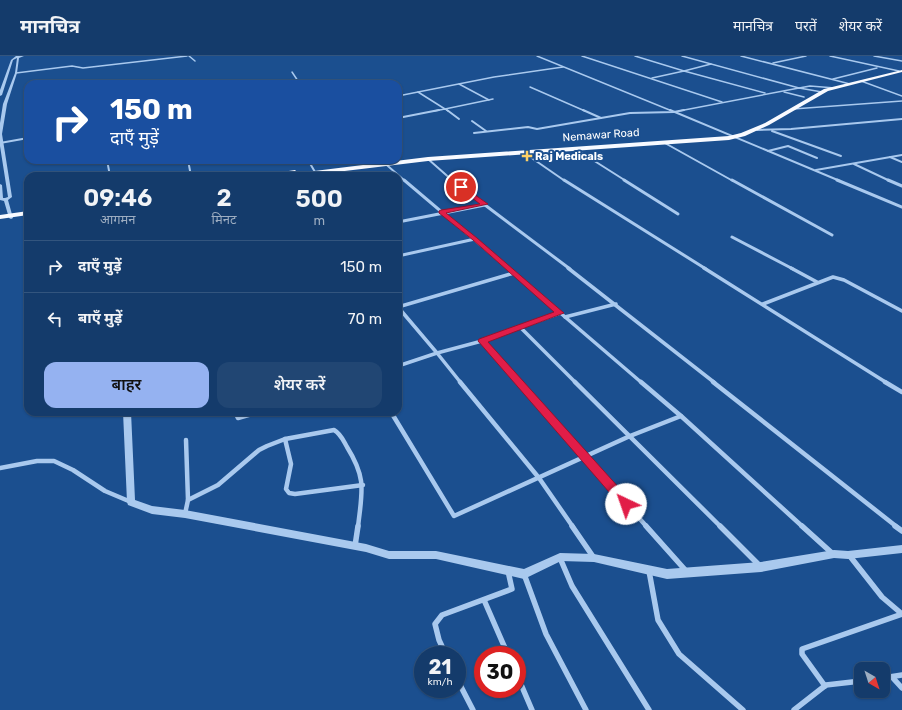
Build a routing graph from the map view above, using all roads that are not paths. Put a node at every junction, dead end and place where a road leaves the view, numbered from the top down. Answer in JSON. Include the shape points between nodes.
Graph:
{"nodes":[{"id":1,"x":18,"y":56,"type":"edge"},
{"id":2,"x":23,"y":56,"type":"edge"},
{"id":3,"x":169,"y":56,"type":"edge"},
{"id":4,"x":188,"y":56,"type":"edge"},
{"id":5,"x":537,"y":56,"type":"edge"},
{"id":6,"x":583,"y":56,"type":"edge"},
{"id":7,"x":588,"y":56,"type":"edge"},
{"id":8,"x":635,"y":56,"type":"edge"},
{"id":9,"x":682,"y":56,"type":"edge"},
{"id":10,"x":741,"y":56,"type":"edge"},
{"id":11,"x":806,"y":56,"type":"edge"},
{"id":12,"x":830,"y":56,"type":"edge"},
{"id":13,"x":874,"y":56,"type":"edge"},
{"id":14,"x":171,"y":58,"type":"junction"},
{"id":15,"x":195,"y":61,"type":"dead end"},
{"id":16,"x":902,"y":61,"type":"edge"},
{"id":17,"x":711,"y":64,"type":"junction"},
{"id":18,"x":772,"y":64,"type":"junction"},
{"id":19,"x":563,"y":67,"type":"junction"},
{"id":20,"x":879,"y":67,"type":"junction"},
{"id":21,"x":684,"y":71,"type":"junction"},
{"id":22,"x":899,"y":71,"type":"edge"},
{"id":23,"x":292,"y":72,"type":"dead end"},
{"id":24,"x":16,"y":73,"type":"junction"},
{"id":25,"x":651,"y":79,"type":"junction"},
{"id":26,"x":832,"y":79,"type":"junction"},
{"id":27,"x":14,"y":80,"type":"junction"},
{"id":28,"x":297,"y":80,"type":"edge"},
{"id":29,"x":5,"y":81,"type":"junction"},
{"id":30,"x":861,"y":81,"type":"junction"},
{"id":31,"x":458,"y":83,"type":"junction"},
{"id":32,"x":848,"y":83,"type":"junction"},
{"id":33,"x":530,"y":87,"type":"dead end"},
{"id":34,"x":832,"y":87,"type":"junction"},
{"id":35,"x":799,"y":88,"type":"junction"},
{"id":36,"x":1,"y":91,"type":"edge"},
{"id":37,"x":819,"y":91,"type":"junction"},
{"id":38,"x":418,"y":92,"type":"junction"},
{"id":39,"x":782,"y":92,"type":"junction"},
{"id":40,"x":767,"y":94,"type":"junction"},
{"id":41,"x":0,"y":95,"type":"edge"},
{"id":42,"x":402,"y":95,"type":"edge"},
{"id":43,"x":902,"y":96,"type":"edge"},
{"id":44,"x":804,"y":97,"type":"junction"},
{"id":45,"x":493,"y":99,"type":"dead end"},
{"id":46,"x":489,"y":100,"type":"junction"},
{"id":47,"x":902,"y":101,"type":"edge"},
{"id":48,"x":723,"y":103,"type":"junction"},
{"id":49,"x":445,"y":109,"type":"junction"},
{"id":50,"x":793,"y":109,"type":"junction"},
{"id":51,"x":674,"y":112,"type":"junction"},
{"id":52,"x":402,"y":117,"type":"edge"},
{"id":53,"x":601,"y":118,"type":"junction"},
{"id":54,"x":459,"y":119,"type":"dead end"},
{"id":55,"x":902,"y":119,"type":"edge"},
{"id":56,"x":472,"y":121,"type":"dead end"},
{"id":57,"x":757,"y":130,"type":"junction"},
{"id":58,"x":770,"y":130,"type":"junction"},
{"id":59,"x":486,"y":131,"type":"junction"},
{"id":60,"x":474,"y":133,"type":"dead end"},
{"id":61,"x":733,"y":136,"type":"junction"},
{"id":62,"x":24,"y":138,"type":"edge"},
{"id":63,"x":696,"y":139,"type":"junction"},
{"id":64,"x":662,"y":142,"type":"junction"},
{"id":65,"x":1,"y":143,"type":"edge"},
{"id":66,"x":574,"y":148,"type":"junction"},
{"id":67,"x":768,"y":151,"type":"junction"},
{"id":68,"x":503,"y":152,"type":"junction"},
{"id":69,"x":523,"y":152,"type":"junction"},
{"id":70,"x":902,"y":155,"type":"edge"},
{"id":71,"x":841,"y":156,"type":"dead end"},
{"id":72,"x":890,"y":157,"type":"junction"},
{"id":73,"x":817,"y":158,"type":"dead end"},
{"id":74,"x":428,"y":159,"type":"junction"},
{"id":75,"x":402,"y":160,"type":"edge"},
{"id":76,"x":402,"y":161,"type":"edge"},
{"id":77,"x":902,"y":162,"type":"edge"},
{"id":78,"x":310,"y":164,"type":"edge"},
{"id":79,"x":368,"y":164,"type":"edge"},
{"id":80,"x":385,"y":164,"type":"edge"},
{"id":81,"x":853,"y":164,"type":"junction"},
{"id":82,"x":315,"y":171,"type":"junction"},
{"id":83,"x":814,"y":171,"type":"junction"},
{"id":84,"x":306,"y":172,"type":"edge"},
{"id":85,"x":309,"y":172,"type":"edge"},
{"id":86,"x":395,"y":172,"type":"edge"},
{"id":87,"x":402,"y":178,"type":"edge"},
{"id":88,"x":0,"y":185,"type":"edge"},
{"id":89,"x":902,"y":186,"type":"edge"},
{"id":90,"x":6,"y":200,"type":"junction"},
{"id":91,"x":485,"y":204,"type":"junction"},
{"id":92,"x":902,"y":207,"type":"edge"},
{"id":93,"x":441,"y":212,"type":"junction"},
{"id":94,"x":678,"y":214,"type":"dead end"},
{"id":95,"x":24,"y":215,"type":"edge"},
{"id":96,"x":11,"y":217,"type":"junction"},
{"id":97,"x":0,"y":219,"type":"edge"},
{"id":98,"x":402,"y":221,"type":"edge"},
{"id":99,"x":832,"y":236,"type":"dead end"},
{"id":100,"x":732,"y":237,"type":"dead end"},
{"id":101,"x":475,"y":239,"type":"junction"},
{"id":102,"x":402,"y":255,"type":"edge"},
{"id":103,"x":514,"y":273,"type":"junction"},
{"id":104,"x":817,"y":282,"type":"junction"},
{"id":105,"x":616,"y":304,"type":"junction"},
{"id":106,"x":763,"y":304,"type":"junction"},
{"id":107,"x":402,"y":306,"type":"edge"},
{"id":108,"x":902,"y":311,"type":"edge"},
{"id":109,"x":402,"y":312,"type":"edge"},
{"id":110,"x":560,"y":313,"type":"junction"},
{"id":111,"x":565,"y":317,"type":"junction"},
{"id":112,"x":521,"y":328,"type":"junction"},
{"id":113,"x":482,"y":341,"type":"junction"},
{"id":114,"x":436,"y":353,"type":"junction"},
{"id":115,"x":402,"y":365,"type":"edge"},
{"id":116,"x":902,"y":392,"type":"edge"},
{"id":117,"x":127,"y":416,"type":"edge"},
{"id":118,"x":394,"y":416,"type":"edge"},
{"id":119,"x":680,"y":416,"type":"junction"},
{"id":120,"x":630,"y":436,"type":"junction"},
{"id":121,"x":285,"y":439,"type":"junction"},
{"id":122,"x":186,"y":440,"type":"dead end"},
{"id":123,"x":585,"y":458,"type":"junction"},
{"id":124,"x":0,"y":468,"type":"edge"},
{"id":125,"x":539,"y":478,"type":"junction"},
{"id":126,"x":363,"y":485,"type":"junction"},
{"id":127,"x":188,"y":500,"type":"junction"},
{"id":128,"x":131,"y":502,"type":"junction"},
{"id":129,"x":185,"y":514,"type":"junction"},
{"id":130,"x":902,"y":531,"type":"edge"},
{"id":131,"x":355,"y":546,"type":"junction"},
{"id":132,"x":902,"y":549,"type":"edge"},
{"id":133,"x":834,"y":554,"type":"junction"},
{"id":134,"x":848,"y":555,"type":"junction"},
{"id":135,"x":560,"y":557,"type":"junction"},
{"id":136,"x":594,"y":558,"type":"junction"},
{"id":137,"x":761,"y":567,"type":"junction"},
{"id":138,"x":508,"y":570,"type":"junction"},
{"id":139,"x":648,"y":570,"type":"junction"},
{"id":140,"x":687,"y":572,"type":"junction"},
{"id":141,"x":524,"y":574,"type":"junction"},
{"id":142,"x":484,"y":600,"type":"junction"},
{"id":143,"x":902,"y":614,"type":"edge"},
{"id":144,"x":442,"y":646,"type":"edge"},
{"id":145,"x":504,"y":646,"type":"edge"},
{"id":146,"x":902,"y":675,"type":"edge"},
{"id":147,"x":892,"y":677,"type":"joint"},
{"id":148,"x":854,"y":682,"type":"edge"},
{"id":149,"x":825,"y":686,"type":"junction"},
{"id":150,"x":902,"y":688,"type":"edge"},
{"id":151,"x":466,"y":696,"type":"edge"},
{"id":152,"x":526,"y":696,"type":"edge"},
{"id":153,"x":473,"y":710,"type":"edge"},
{"id":154,"x":532,"y":710,"type":"edge"},
{"id":155,"x":586,"y":710,"type":"edge"},
{"id":156,"x":649,"y":710,"type":"edge"},
{"id":157,"x":743,"y":710,"type":"edge"},
{"id":158,"x":794,"y":710,"type":"edge"}],
"edges":[{"from":1,"to":29,"type":"street","via":[[12,60]]},
{"from":2,"to":24,"type":"street","via":[[18,58]]},
{"from":3,"to":14,"type":"street"},
{"from":4,"to":14,"type":"street"},
{"from":4,"to":15,"type":"street"},
{"from":5,"to":19,"type":"street"},
{"from":6,"to":7,"type":"street"},
{"from":6,"to":25,"type":"street"},
{"from":8,"to":21,"type":"street"},
{"from":9,"to":17,"type":"street"},
{"from":10,"to":18,"type":"street"},
{"from":11,"to":18,"type":"street"},
{"from":12,"to":20,"type":"street"},
{"from":13,"to":16,"type":"street"},
{"from":14,"to":24,"type":"street"},
{"from":17,"to":21,"type":"street"},
{"from":17,"to":35,"type":"street"},
{"from":18,"to":26,"type":"street"},
{"from":19,"to":31,"type":"street"},
{"from":19,"to":51,"type":"street"},
{"from":20,"to":22,"type":"street"},
{"from":20,"to":26,"type":"street"},
{"from":21,"to":25,"type":"street"},
{"from":21,"to":40,"type":"street"},
{"from":22,"to":30,"type":"highway","name":"Nemawar Road"},
{"from":22,"to":32,"type":"highway","name":"Nemawar Road"},
{"from":23,"to":28,"type":"street"},
{"from":24,"to":27,"type":"street"},
{"from":25,"to":48,"type":"street"},
{"from":26,"to":32,"type":"street"},
{"from":27,"to":29,"type":"street"},
{"from":27,"to":65,"type":"street","via":[[4,108]]},
{"from":29,"to":36,"type":"street"},
{"from":30,"to":32,"type":"highway","name":"Nemawar Road"},
{"from":30,"to":43,"type":"street"},
{"from":31,"to":38,"type":"street"},
{"from":31,"to":46,"type":"street"},
{"from":32,"to":34,"type":"highway","name":"Nemawar Road"},
{"from":33,"to":53,"type":"street"},
{"from":34,"to":35,"type":"street"},
{"from":34,"to":37,"type":"highway","name":"Nemawar Road"},
{"from":35,"to":37,"type":"street"},
{"from":35,"to":39,"type":"street"},
{"from":36,"to":41,"type":"street"},
{"from":37,"to":44,"type":"highway","name":"Nemawar Road"},
{"from":37,"to":50,"type":"highway","name":"Nemawar Road"},
{"from":38,"to":42,"type":"street"},
{"from":38,"to":49,"type":"street"},
{"from":39,"to":40,"type":"street"},
{"from":39,"to":44,"type":"street"},
{"from":40,"to":48,"type":"street"},
{"from":44,"to":61,"type":"highway","name":"Nemawar Road","via":[[754,128]]},
{"from":45,"to":46,"type":"street"},
{"from":46,"to":49,"type":"street"},
{"from":47,"to":50,"type":"street"},
{"from":48,"to":51,"type":"street"},
{"from":49,"to":52,"type":"street"},
{"from":49,"to":54,"type":"street"},
{"from":50,"to":57,"type":"highway","name":"Nemawar Road"},
{"from":51,"to":53,"type":"street","via":[[630,113]]},
{"from":51,"to":61,"type":"street"},
{"from":53,"to":59,"type":"street","via":[[537,129],[528,127]]},
{"from":55,"to":58,"type":"street"},
{"from":56,"to":59,"type":"street"},
{"from":57,"to":58,"type":"street"},
{"from":57,"to":61,"type":"highway","name":"Nemawar Road"},
{"from":58,"to":71,"type":"street"},
{"from":59,"to":60,"type":"street"},
{"from":61,"to":63,"type":"highway","name":"Nemawar Road"},
{"from":61,"to":67,"type":"street"},
{"from":62,"to":65,"type":"street"},
{"from":63,"to":64,"type":"highway","name":"Nemawar Road"},
{"from":63,"to":68,"type":"highway","name":"Nemawar Road"},
{"from":64,"to":66,"type":"highway","name":"Nemawar Road"},
{"from":64,"to":99,"type":"street"},
{"from":65,"to":90,"type":"street","via":[[10,197]]},
{"from":66,"to":69,"type":"highway","name":"Nemawar Road"},
{"from":66,"to":94,"type":"street"},
{"from":67,"to":73,"type":"street","via":[[788,146]]},
{"from":67,"to":83,"type":"street"},
{"from":68,"to":69,"type":"highway","name":"Nemawar Road"},
{"from":68,"to":74,"type":"highway","name":"Nemawar Road"},
{"from":68,"to":75,"type":"highway","name":"Nemawar Road"},
{"from":69,"to":106,"type":"street","via":[[583,193]]},
{"from":70,"to":72,"type":"street"},
{"from":72,"to":77,"type":"street"},
{"from":72,"to":81,"type":"street"},
{"from":74,"to":76,"type":"highway","name":"Nemawar Road"},
{"from":74,"to":91,"type":"street"},
{"from":78,"to":82,"type":"street"},
{"from":79,"to":82,"type":"highway","name":"Nemawar Road"},
{"from":80,"to":86,"type":"street"},
{"from":81,"to":83,"type":"street"},
{"from":81,"to":89,"type":"street"},
{"from":82,"to":84,"type":"highway","name":"Nemawar Road"},
{"from":82,"to":85,"type":"highway","name":"Nemawar Road"},
{"from":83,"to":92,"type":"street"},
{"from":87,"to":93,"type":"street"},
{"from":88,"to":90,"type":"street","via":[[1,199]]},
{"from":90,"to":96,"type":"street"},
{"from":91,"to":93,"type":"street"},
{"from":91,"to":105,"type":"street"},
{"from":93,"to":98,"type":"street"},
{"from":93,"to":101,"type":"street"},
{"from":95,"to":96,"type":"highway"},
{"from":96,"to":97,"type":"highway"},
{"from":100,"to":104,"type":"street"},
{"from":101,"to":102,"type":"street"},
{"from":101,"to":103,"type":"street"},
{"from":103,"to":107,"type":"street"},
{"from":103,"to":110,"type":"street"},
{"from":104,"to":106,"type":"street"},
{"from":104,"to":108,"type":"street","via":[[830,277],[840,279]]},
{"from":105,"to":111,"type":"street"},
{"from":105,"to":130,"type":"street"},
{"from":106,"to":116,"type":"street"},
{"from":109,"to":114,"type":"street"},
{"from":110,"to":111,"type":"street"},
{"from":110,"to":112,"type":"street"},
{"from":111,"to":119,"type":"street"},
{"from":112,"to":113,"type":"street"},
{"from":112,"to":120,"type":"street"},
{"from":113,"to":114,"type":"street"},
{"from":113,"to":123,"type":"street"},
{"from":114,"to":115,"type":"street"},
{"from":114,"to":125,"type":"street"},
{"from":117,"to":128,"type":"street"},
{"from":118,"to":125,"type":"street","via":[[454,516]]},
{"from":119,"to":120,"type":"street"},
{"from":119,"to":133,"type":"street"},
{"from":120,"to":123,"type":"street"},
{"from":120,"to":137,"type":"street"},
{"from":121,"to":126,"type":"street","via":[[337,431],[357,462]]},
{"from":121,"to":126,"type":"street","via":[[291,464],[286,489],[289,493]]},
{"from":121,"to":127,"type":"street","via":[[259,450],[218,485]]},
{"from":122,"to":127,"type":"street"},
{"from":123,"to":125,"type":"street"},
{"from":123,"to":140,"type":"street"},
{"from":124,"to":128,"type":"street","via":[[37,461],[54,461],[73,470],[105,492]]},
{"from":125,"to":136,"type":"street"},
{"from":126,"to":131,"type":"street"},
{"from":127,"to":129,"type":"street"},
{"from":128,"to":129,"type":"street","via":[[152,510]]},
{"from":129,"to":131,"type":"street"},
{"from":131,"to":138,"type":"street","via":[[389,555],[436,555]]},
{"from":132,"to":134,"type":"street"},
{"from":133,"to":134,"type":"street"},
{"from":133,"to":137,"type":"street"},
{"from":134,"to":143,"type":"street","via":[[882,597]]},
{"from":135,"to":136,"type":"street"},
{"from":135,"to":141,"type":"street"},
{"from":135,"to":156,"type":"street","via":[[572,586]]},
{"from":136,"to":139,"type":"street"},
{"from":137,"to":140,"type":"street"},
{"from":138,"to":141,"type":"street"},
{"from":138,"to":142,"type":"street","via":[[512,589]]},
{"from":139,"to":140,"type":"street","via":[[667,574]]},
{"from":139,"to":157,"type":"street","via":[[658,620],[679,654]]},
{"from":141,"to":155,"type":"street","via":[[546,634]]},
{"from":142,"to":144,"type":"street","via":[[442,615],[435,624]]},
{"from":142,"to":145,"type":"street"},
{"from":143,"to":149,"type":"street","via":[[802,649],[802,654]]},
{"from":146,"to":147,"type":"street"},
{"from":147,"to":150,"type":"street"},
{"from":148,"to":149,"type":"street"},
{"from":149,"to":158,"type":"street"},
{"from":151,"to":153,"type":"street"},
{"from":152,"to":154,"type":"street"}]}
